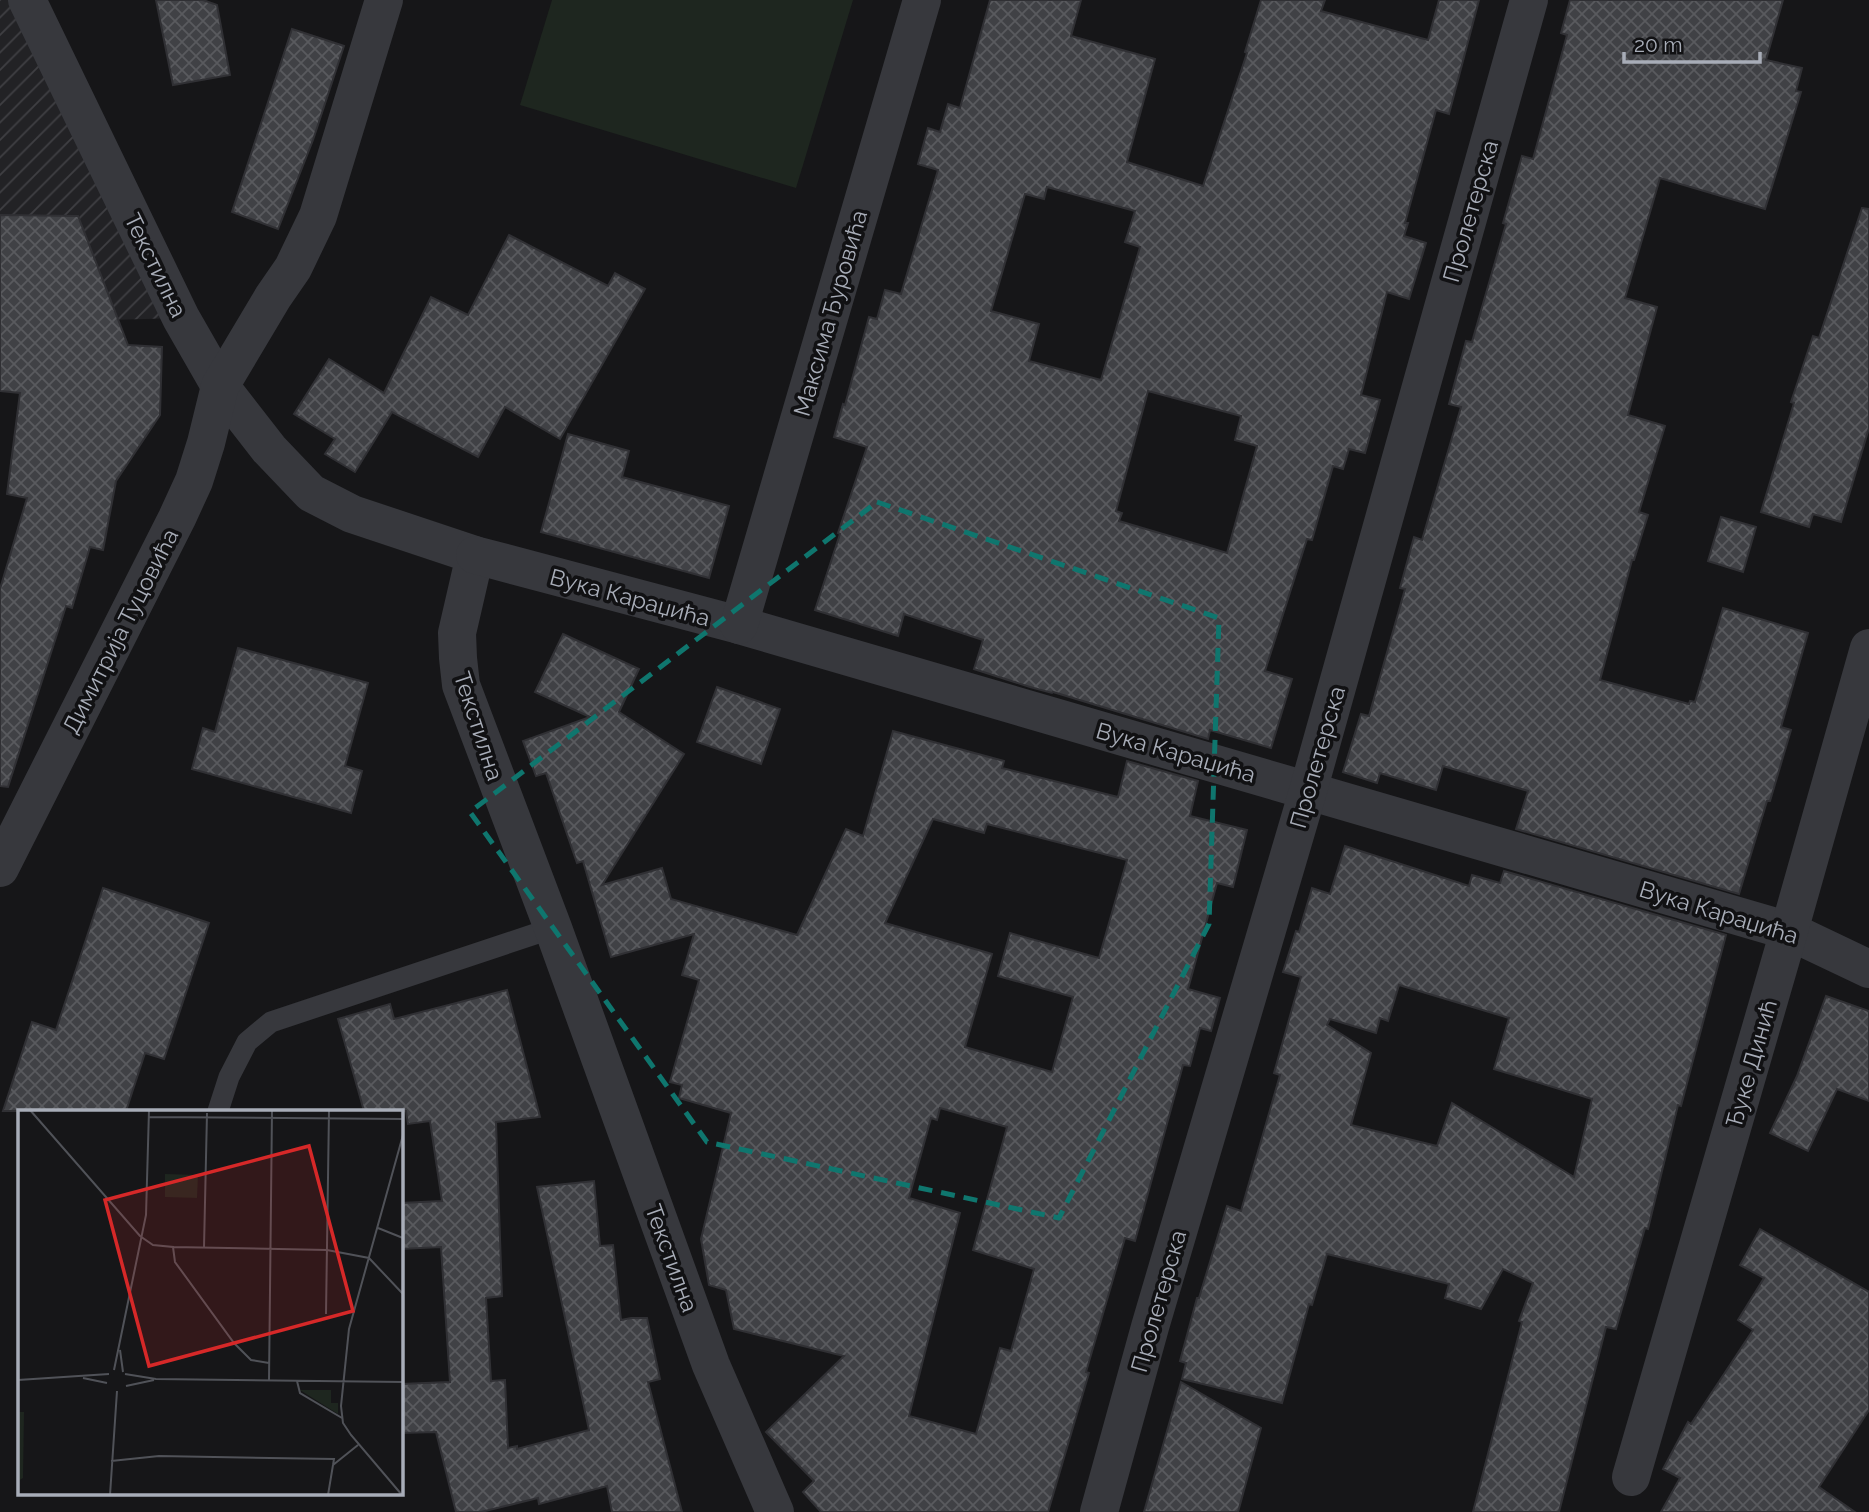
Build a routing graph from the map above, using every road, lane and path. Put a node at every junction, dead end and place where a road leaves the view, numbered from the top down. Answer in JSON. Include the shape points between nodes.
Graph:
{"nodes":[{"id":1,"x":27,"y":0,"type":"edge"},
{"id":2,"x":384,"y":0,"type":"edge"},
{"id":3,"x":922,"y":0,"type":"edge"},
{"id":4,"x":1529,"y":0,"type":"edge"},
{"id":5,"x":220,"y":386,"type":"junction"},
{"id":6,"x":475,"y":555,"type":"junction"},
{"id":7,"x":739,"y":625,"type":"junction"},
{"id":8,"x":1869,"y":648,"type":"edge"},
{"id":9,"x":1308,"y":791,"type":"junction"},
{"id":10,"x":0,"y":869,"type":"edge"},
{"id":11,"x":553,"y":928,"type":"junction"},
{"id":12,"x":1789,"y":931,"type":"junction"},
{"id":13,"x":1869,"y":969,"type":"edge"},
{"id":14,"x":218,"y":1110,"type":"edge"},
{"id":15,"x":1631,"y":1477,"type":"dead end"},
{"id":16,"x":775,"y":1512,"type":"edge"},
{"id":17,"x":1099,"y":1512,"type":"edge"}],
"edges":[{"from":1,"to":5,"type":"street","name":"Текстилна","via":[[181,318]]},
{"from":2,"to":5,"type":"street","name":"Димитрија Туцовића","via":[[317,216],[293,268]]},
{"from":3,"to":7,"type":"street","name":"Максима Ђуровића"},
{"from":4,"to":9,"type":"street","name":"Пролетерска"},
{"from":5,"to":6,"type":"street","name":"Текстилна","via":[[311,493],[352,514]]},
{"from":5,"to":10,"type":"street","name":"Димитрија Туцовића","via":[[194,481]]},
{"from":6,"to":7,"type":"street","name":"Вука Караџића"},
{"from":6,"to":11,"type":"street","name":"Текстилна","via":[[457,633],[461,685]]},
{"from":7,"to":9,"type":"street","name":"Вука Караџића"},
{"from":8,"to":12,"type":"street","name":"Ђуке Динић"},
{"from":9,"to":12,"type":"street","name":"Вука Караџића"},
{"from":9,"to":17,"type":"street","name":"Пролетерска"},
{"from":11,"to":14,"type":"lane","via":[[271,1022],[247,1042]]},
{"from":11,"to":16,"type":"street","name":"Текстилна","via":[[711,1365]]},
{"from":12,"to":13,"type":"street","name":"Вука Караџића"},
{"from":12,"to":15,"type":"street","name":"Ђуке Динић"}]}
